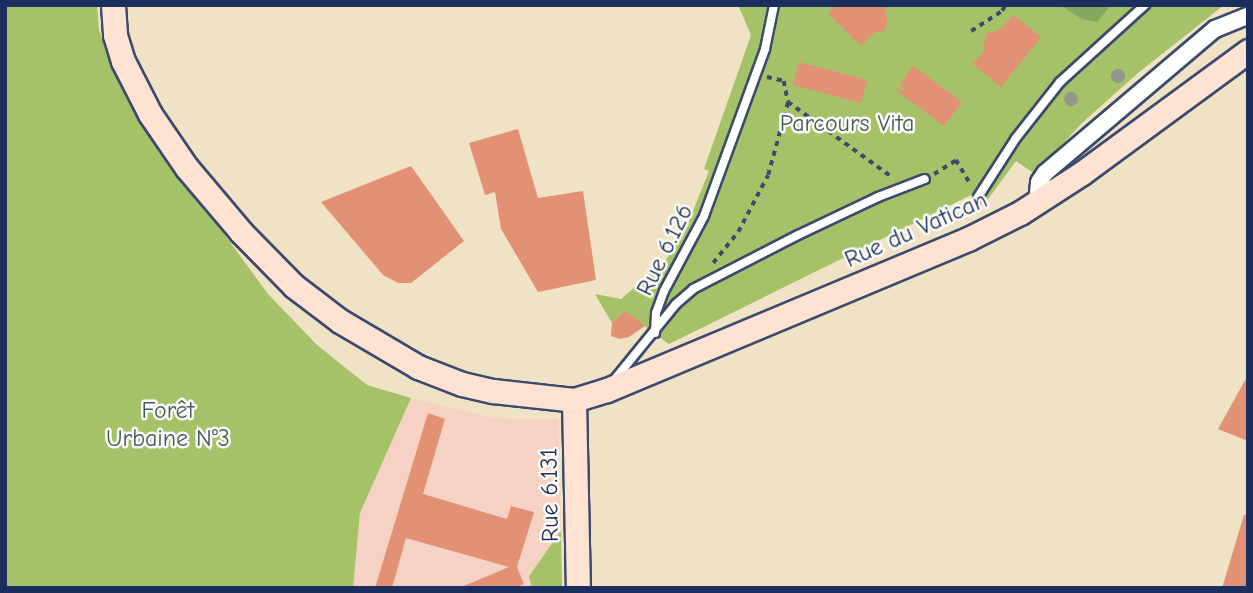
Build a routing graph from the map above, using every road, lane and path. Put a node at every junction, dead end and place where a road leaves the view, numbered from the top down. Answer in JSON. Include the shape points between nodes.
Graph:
{"nodes":[{"id":1,"x":113,"y":5,"type":"edge"},
{"id":2,"x":774,"y":5,"type":"edge"},
{"id":3,"x":1005,"y":5,"type":"edge"},
{"id":4,"x":1145,"y":5,"type":"edge"},
{"id":5,"x":1248,"y":16,"type":"edge"},
{"id":6,"x":971,"y":31,"type":"dead end"},
{"id":7,"x":1248,"y":51,"type":"edge"},
{"id":8,"x":784,"y":81,"type":"dead end"},
{"id":9,"x":788,"y":102,"type":"junction"},
{"id":10,"x":925,"y":179,"type":"joint"},
{"id":11,"x":907,"y":187,"type":"junction"},
{"id":12,"x":979,"y":196,"type":"joint"},
{"id":13,"x":1037,"y":202,"type":"junction"},
{"id":14,"x":692,"y":289,"type":"junction"},
{"id":15,"x":655,"y":333,"type":"junction"},
{"id":16,"x":607,"y":390,"type":"junction"},
{"id":17,"x":574,"y":400,"type":"junction"},
{"id":18,"x":578,"y":588,"type":"edge"}],
"edges":[{"from":1,"to":17,"type":"street","via":[[123,61],[150,114],[187,168],[293,286],[340,321],[418,367],[493,391]]},
{"from":2,"to":15,"type":"lane","name":"Rue 6.126","via":[[765,48],[708,206],[664,291]]},
{"from":3,"to":6,"type":"path"},
{"from":4,"to":12,"type":"lane","via":[[1060,82]]},
{"from":5,"to":13,"type":"street","via":[[1215,29],[1045,173]]},
{"from":7,"to":13,"type":"street","name":"Rue du Vatican"},
{"from":8,"to":9,"type":"path"},
{"from":9,"to":11,"type":"path"},
{"from":9,"to":14,"type":"path","via":[[768,175],[738,232]]},
{"from":10,"to":11,"type":"lane","name":"Rue 6.126"},
{"from":10,"to":12,"type":"path","via":[[956,160]]},
{"from":11,"to":14,"type":"lane","name":"Rue 6.126"},
{"from":13,"to":16,"type":"street","name":"Rue du Vatican","via":[[968,239]]},
{"from":14,"to":15,"type":"lane","name":"Rue 6.126"},
{"from":15,"to":16,"type":"lane"},
{"from":16,"to":17,"type":"street","name":"Rue du Vatican"},
{"from":17,"to":18,"type":"street","name":"Rue 6.131"}]}
